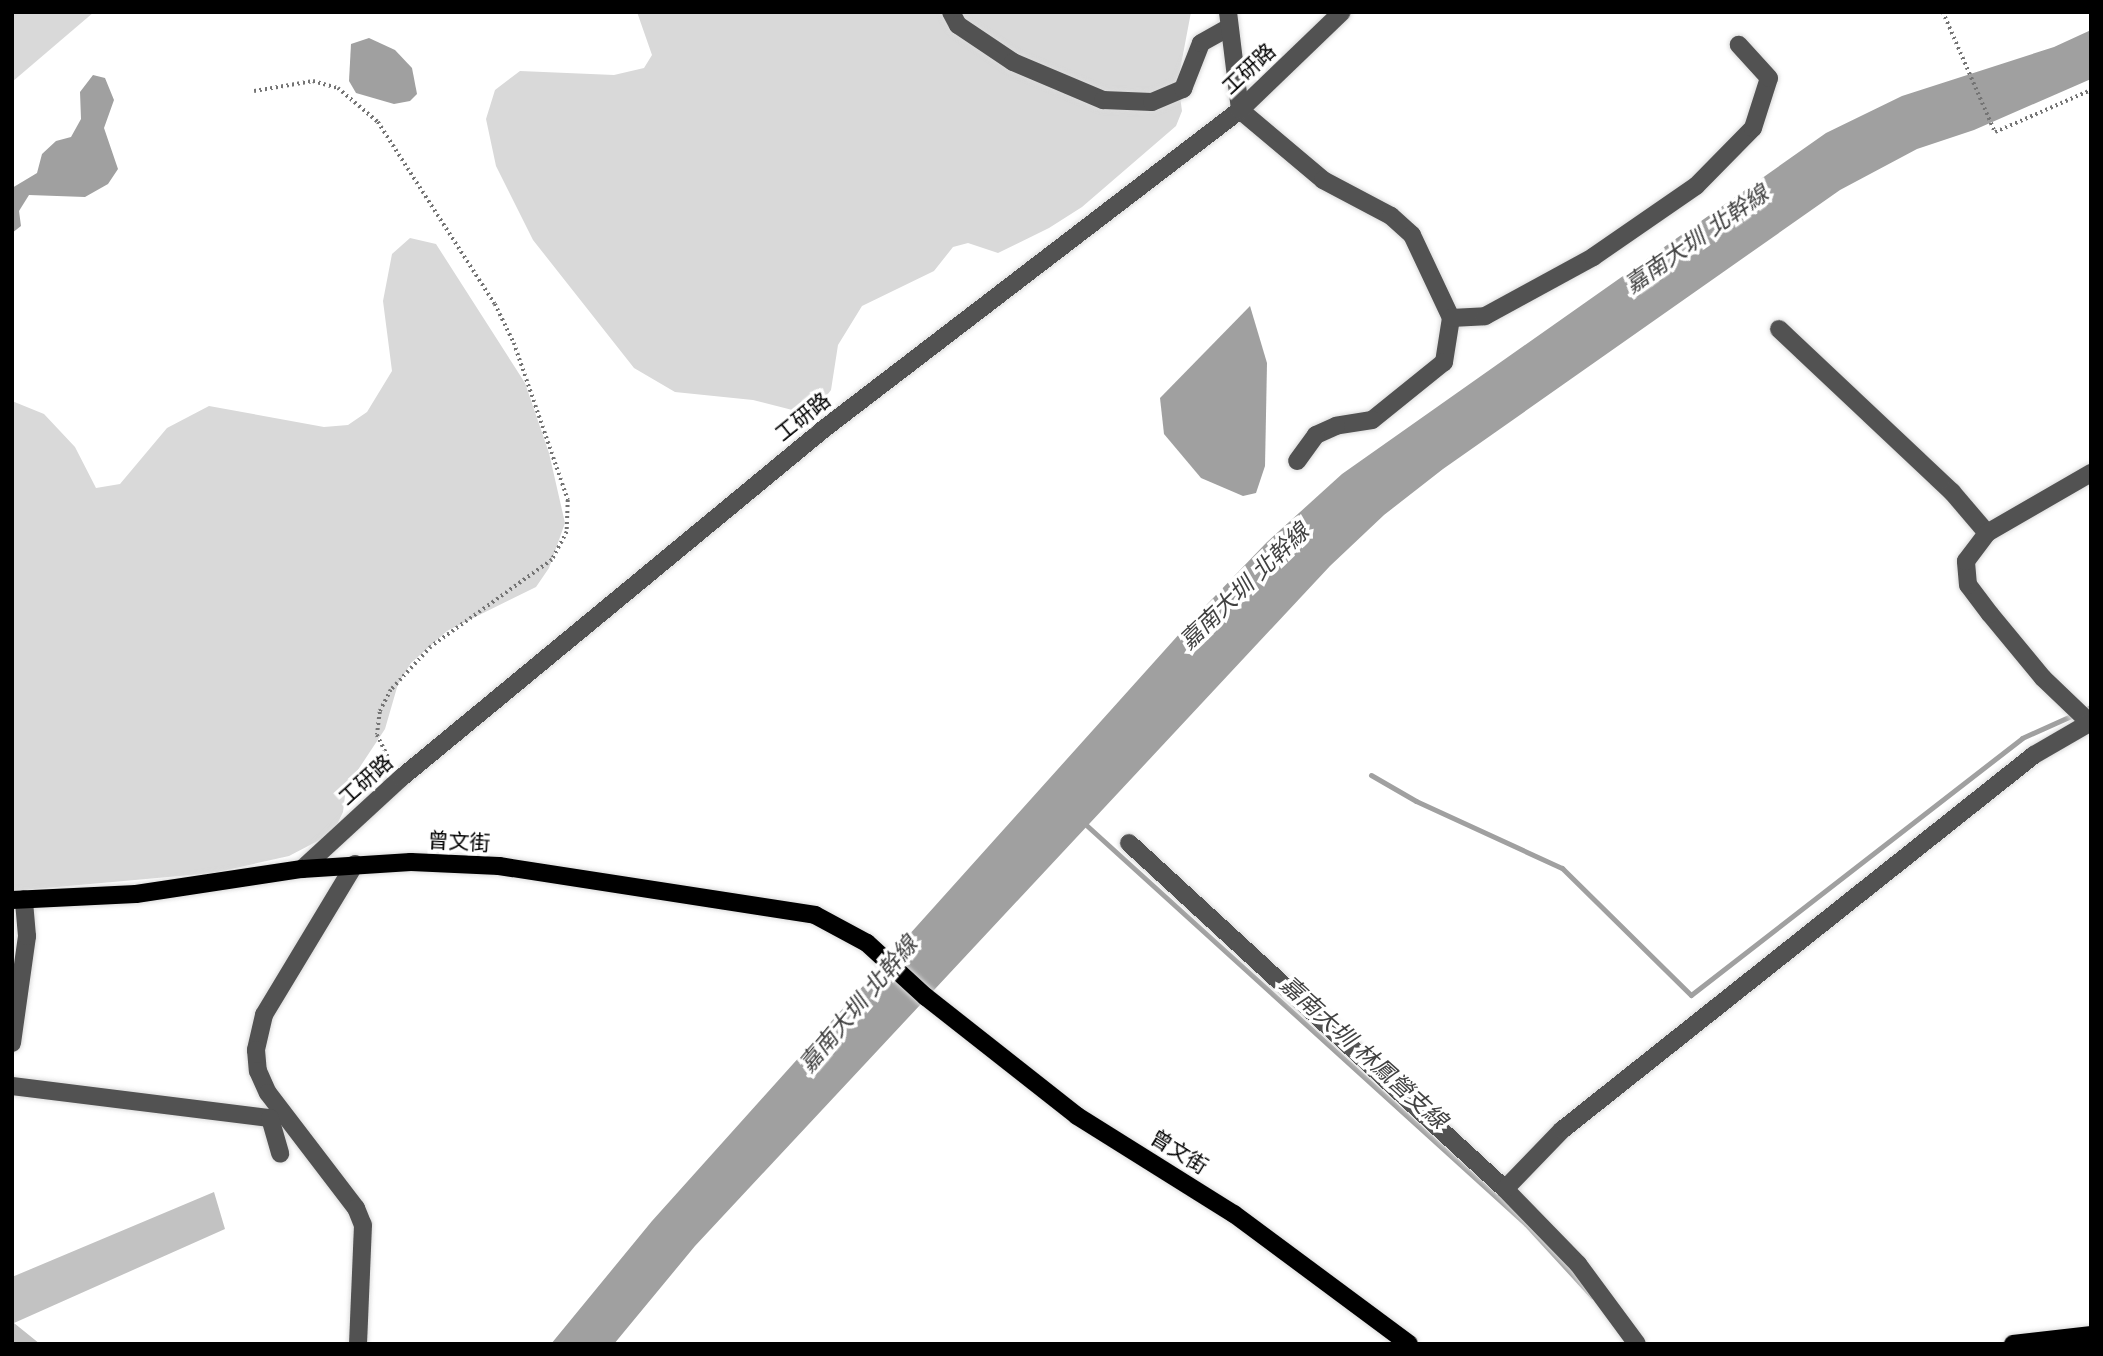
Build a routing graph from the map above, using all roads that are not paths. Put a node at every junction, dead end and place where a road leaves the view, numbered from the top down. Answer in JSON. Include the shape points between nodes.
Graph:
{"nodes":[{"id":1,"x":951,"y":12,"type":"edge"},
{"id":2,"x":1342,"y":12,"type":"edge"},
{"id":3,"x":1228,"y":20,"type":"edge"},
{"id":4,"x":1739,"y":45,"type":"dead end"},
{"id":5,"x":1240,"y":110,"type":"junction"},
{"id":6,"x":1451,"y":318,"type":"junction"},
{"id":7,"x":1779,"y":329,"type":"dead end"},
{"id":8,"x":1297,"y":461,"type":"dead end"},
{"id":9,"x":2091,"y":473,"type":"edge"},
{"id":10,"x":1987,"y":533,"type":"junction"},
{"id":11,"x":2090,"y":722,"type":"edge"},
{"id":12,"x":1129,"y":843,"type":"dead end"},
{"id":13,"x":355,"y":864,"type":"junction"},
{"id":14,"x":302,"y":869,"type":"junction"},
{"id":15,"x":18,"y":900,"type":"edge"},
{"id":16,"x":12,"y":1043,"type":"edge"},
{"id":17,"x":12,"y":1086,"type":"edge"},
{"id":18,"x":280,"y":1154,"type":"dead end"},
{"id":19,"x":1505,"y":1189,"type":"junction"},
{"id":20,"x":2091,"y":1335,"type":"edge"},
{"id":21,"x":358,"y":1344,"type":"edge"},
{"id":22,"x":1409,"y":1344,"type":"edge"},
{"id":23,"x":1637,"y":1344,"type":"edge"},
{"id":24,"x":2012,"y":1344,"type":"edge"}],
"edges":[{"from":1,"to":3,"type":"street","via":[[958,25],[1013,62],[1103,100],[1152,102],[1183,89],[1201,43]]},
{"from":2,"to":5,"type":"street","name":"工研路"},
{"from":3,"to":5,"type":"street"},
{"from":4,"to":6,"type":"street","via":[[1769,78],[1753,128],[1696,186],[1593,257],[1485,316]]},
{"from":5,"to":6,"type":"street","via":[[1323,180],[1391,216],[1412,235]]},
{"from":5,"to":14,"type":"street","name":"工研路","via":[[825,428],[401,778]]},
{"from":6,"to":8,"type":"street","via":[[1444,362],[1372,420],[1336,426],[1316,435]]},
{"from":7,"to":10,"type":"street","via":[[1952,492]]},
{"from":9,"to":10,"type":"street"},
{"from":10,"to":11,"type":"street","via":[[1966,561],[1968,585],[2043,678]]},
{"from":11,"to":19,"type":"street","via":[[2034,755],[1562,1130]]},
{"from":12,"to":19,"type":"street"},
{"from":13,"to":14,"type":"main road","name":"曾文街"},
{"from":13,"to":21,"type":"street","via":[[264,1015],[256,1050],[258,1071],[268,1093],[356,1208],[363,1225]]},
{"from":13,"to":22,"type":"main road","name":"曾文街","via":[[499,866],[815,915],[850,933],[887,961],[926,998],[1077,1116],[1234,1214]]},
{"from":14,"to":15,"type":"main road","name":"曾文街","via":[[136,894]]},
{"from":15,"to":16,"type":"street","via":[[27,936]]},
{"from":17,"to":18,"type":"street","via":[[270,1118]]},
{"from":19,"to":23,"type":"street","via":[[1578,1264]]},
{"from":20,"to":24,"type":"main road"}]}
